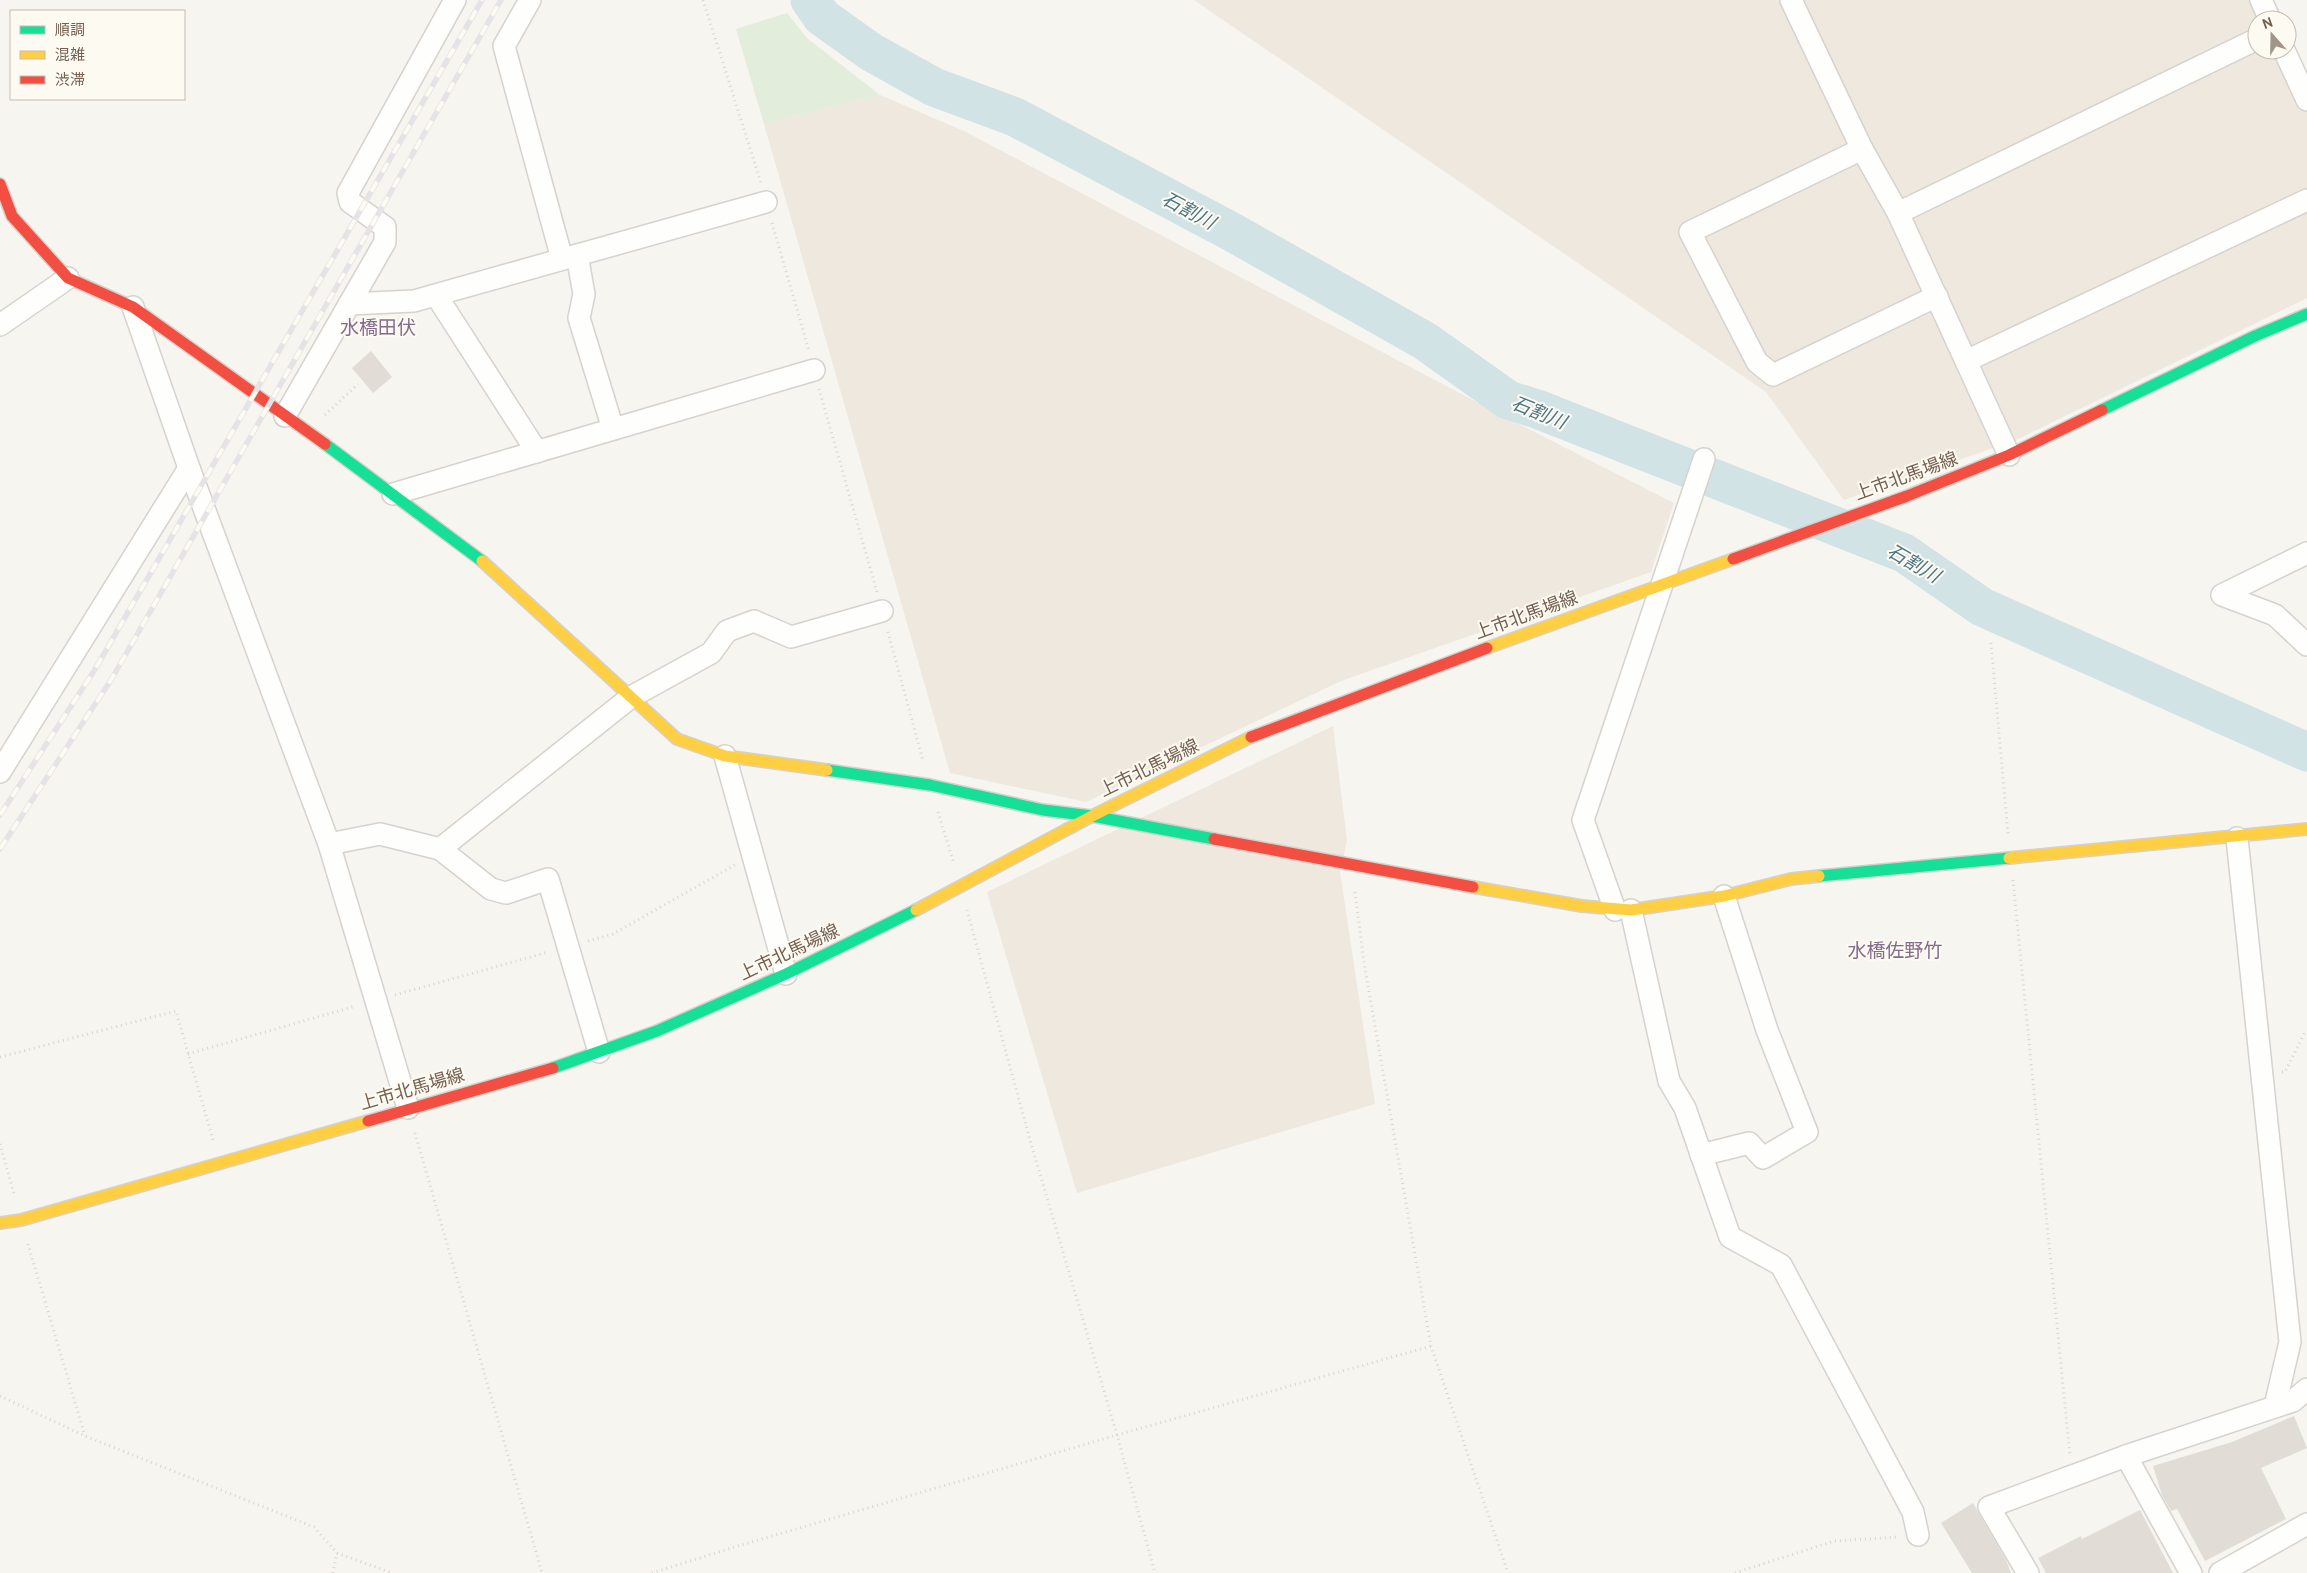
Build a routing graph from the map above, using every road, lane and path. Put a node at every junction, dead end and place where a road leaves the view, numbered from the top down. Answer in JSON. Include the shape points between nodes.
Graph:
{"nodes":[{"id":1,"x":455,"y":0,"type":"edge"},
{"id":2,"x":530,"y":0,"type":"edge"},
{"id":3,"x":1791,"y":0,"type":"edge"},
{"id":4,"x":2247,"y":44,"type":"edge"},
{"id":5,"x":2289,"y":60,"type":"edge"},
{"id":6,"x":2307,"y":100,"type":"edge"},
{"id":7,"x":1862,"y":149,"type":"junction"},
{"id":8,"x":0,"y":184,"type":"edge"},
{"id":9,"x":2307,"y":200,"type":"edge"},
{"id":10,"x":766,"y":202,"type":"dead end"},
{"id":11,"x":1898,"y":213,"type":"junction"},
{"id":12,"x":569,"y":257,"type":"junction"},
{"id":13,"x":68,"y":278,"type":"junction"},
{"id":14,"x":436,"y":294,"type":"junction"},
{"id":15,"x":1936,"y":296,"type":"junction"},
{"id":16,"x":350,"y":304,"type":"junction"},
{"id":17,"x":133,"y":307,"type":"junction"},
{"id":18,"x":2307,"y":314,"type":"edge"},
{"id":19,"x":0,"y":325,"type":"edge"},
{"id":20,"x":1966,"y":360,"type":"junction"},
{"id":21,"x":814,"y":370,"type":"dead end"},
{"id":22,"x":358,"y":384,"type":"dead end"},
{"id":23,"x":285,"y":416,"type":"junction"},
{"id":24,"x":613,"y":429,"type":"junction"},
{"id":25,"x":306,"y":432,"type":"junction"},
{"id":26,"x":537,"y":452,"type":"junction"},
{"id":27,"x":2010,"y":455,"type":"junction"},
{"id":28,"x":1704,"y":459,"type":"dead end"},
{"id":29,"x":189,"y":468,"type":"junction"},
{"id":30,"x":393,"y":494,"type":"junction"},
{"id":31,"x":2307,"y":553,"type":"edge"},
{"id":32,"x":1661,"y":584,"type":"junction"},
{"id":33,"x":882,"y":611,"type":"dead end"},
{"id":34,"x":1991,"y":643,"type":"dead end"},
{"id":35,"x":2307,"y":645,"type":"edge"},
{"id":36,"x":631,"y":697,"type":"junction"},
{"id":37,"x":725,"y":756,"type":"junction"},
{"id":38,"x":0,"y":772,"type":"edge"},
{"id":39,"x":930,"y":785,"type":"junction"},
{"id":40,"x":1092,"y":816,"type":"junction"},
{"id":41,"x":2307,"y":829,"type":"edge"},
{"id":42,"x":2237,"y":838,"type":"junction"},
{"id":43,"x":329,"y":844,"type":"junction"},
{"id":44,"x":440,"y":849,"type":"junction"},
{"id":45,"x":753,"y":855,"type":"junction"},
{"id":46,"x":2010,"y":857,"type":"junction"},
{"id":47,"x":1352,"y":866,"type":"junction"},
{"id":48,"x":961,"y":886,"type":"junction"},
{"id":49,"x":1724,"y":896,"type":"junction"},
{"id":50,"x":1623,"y":910,"type":"junction"},
{"id":51,"x":568,"y":947,"type":"junction"},
{"id":52,"x":786,"y":974,"type":"junction"},
{"id":53,"x":376,"y":1001,"type":"junction"},
{"id":54,"x":2305,"y":1032,"type":"dead end"},
{"id":55,"x":599,"y":1052,"type":"junction"},
{"id":56,"x":188,"y":1054,"type":"junction"},
{"id":57,"x":0,"y":1057,"type":"edge"},
{"id":58,"x":2262,"y":1076,"type":"junction"},
{"id":59,"x":408,"y":1108,"type":"junction"},
{"id":60,"x":0,"y":1144,"type":"edge"},
{"id":61,"x":1701,"y":1156,"type":"junction"},
{"id":62,"x":219,"y":1163,"type":"junction"},
{"id":63,"x":21,"y":1220,"type":"junction"},
{"id":64,"x":0,"y":1223,"type":"edge"},
{"id":65,"x":1431,"y":1346,"type":"junction"},
{"id":66,"x":2307,"y":1389,"type":"edge"},
{"id":67,"x":0,"y":1396,"type":"edge"},
{"id":68,"x":2275,"y":1406,"type":"junction"},
{"id":69,"x":1117,"y":1435,"type":"junction"},
{"id":70,"x":85,"y":1436,"type":"junction"},
{"id":71,"x":2126,"y":1456,"type":"junction"},
{"id":72,"x":2072,"y":1476,"type":"junction"},
{"id":73,"x":2307,"y":1524,"type":"edge"},
{"id":74,"x":1918,"y":1535,"type":"joint"},
{"id":75,"x":337,"y":1553,"type":"junction"},
{"id":76,"x":333,"y":1573,"type":"edge"},
{"id":77,"x":392,"y":1573,"type":"edge"},
{"id":78,"x":542,"y":1573,"type":"edge"},
{"id":79,"x":652,"y":1573,"type":"edge"},
{"id":80,"x":1155,"y":1573,"type":"edge"},
{"id":81,"x":1508,"y":1573,"type":"edge"},
{"id":82,"x":1735,"y":1573,"type":"edge"},
{"id":83,"x":2028,"y":1573,"type":"edge"},
{"id":84,"x":2191,"y":1573,"type":"edge"},
{"id":85,"x":2220,"y":1573,"type":"edge"}],
"edges":[{"from":1,"to":16,"type":"street","via":[[348,193],[350,202],[384,227],[385,242]]},
{"from":2,"to":12,"type":"street","via":[[504,46]]},
{"from":3,"to":7,"type":"street"},
{"from":4,"to":11,"type":"street"},
{"from":5,"to":6,"type":"street"},
{"from":7,"to":11,"type":"street"},
{"from":7,"to":15,"type":"street","via":[[1690,232],[1756,362],[1773,375]]},
{"from":8,"to":13,"type":"street","via":[[12,216]]},
{"from":9,"to":20,"type":"street"},
{"from":10,"to":12,"type":"street"},
{"from":11,"to":15,"type":"street"},
{"from":12,"to":14,"type":"street"},
{"from":12,"to":24,"type":"street","via":[[584,294],[579,318]]},
{"from":13,"to":17,"type":"street"},
{"from":13,"to":19,"type":"street"},
{"from":14,"to":16,"type":"street","via":[[414,301]]},
{"from":14,"to":26,"type":"street"},
{"from":15,"to":20,"type":"street"},
{"from":16,"to":23,"type":"street"},
{"from":17,"to":23,"type":"street"},
{"from":17,"to":29,"type":"street"},
{"from":18,"to":27,"type":"street","name":"上市北馬場線"},
{"from":20,"to":27,"type":"street"},
{"from":21,"to":24,"type":"street"},
{"from":22,"to":25,"type":"path"},
{"from":23,"to":25,"type":"street"},
{"from":24,"to":26,"type":"street"},
{"from":25,"to":30,"type":"street"},
{"from":26,"to":30,"type":"street"},
{"from":27,"to":32,"type":"street","name":"上市北馬場線","via":[[1908,496]]},
{"from":28,"to":32,"type":"street"},
{"from":29,"to":38,"type":"street"},
{"from":29,"to":43,"type":"street"},
{"from":30,"to":36,"type":"street","via":[[485,563]]},
{"from":31,"to":35,"type":"street","via":[[2222,595],[2274,615]]},
{"from":32,"to":40,"type":"street","name":"上市北馬場線","via":[[1384,685],[1245,740]]},
{"from":32,"to":50,"type":"street","via":[[1583,820]]},
{"from":33,"to":36,"type":"street","via":[[791,637],[754,621],[727,631],[711,652]]},
{"from":34,"to":46,"type":"path"},
{"from":36,"to":37,"type":"street","via":[[677,740]]},
{"from":36,"to":44,"type":"street"},
{"from":37,"to":39,"type":"street"},
{"from":37,"to":45,"type":"street"},
{"from":39,"to":40,"type":"street","via":[[1043,810]]},
{"from":39,"to":48,"type":"path"},
{"from":40,"to":47,"type":"street"},
{"from":40,"to":48,"type":"street","name":"上市北馬場線"},
{"from":41,"to":42,"type":"street"},
{"from":42,"to":46,"type":"street"},
{"from":42,"to":58,"type":"street"},
{"from":43,"to":44,"type":"street","via":[[380,834]]},
{"from":43,"to":53,"type":"street"},
{"from":44,"to":51,"type":"street","via":[[490,889],[506,893],[548,879]]},
{"from":45,"to":51,"type":"path","via":[[614,934]]},
{"from":45,"to":52,"type":"street"},
{"from":46,"to":49,"type":"street","via":[[1791,879]]},
{"from":46,"to":72,"type":"path"},
{"from":47,"to":50,"type":"street","via":[[1582,906]]},
{"from":47,"to":65,"type":"path","via":[[1364,963]]},
{"from":48,"to":52,"type":"street","name":"上市北馬場線"},
{"from":48,"to":69,"type":"path","via":[[1030,1140]]},
{"from":49,"to":50,"type":"street"},
{"from":49,"to":61,"type":"street","via":[[1767,1030],[1807,1132],[1762,1158],[1750,1143]]},
{"from":50,"to":61,"type":"street","via":[[1669,1081],[1685,1108]]},
{"from":51,"to":53,"type":"path"},
{"from":51,"to":55,"type":"street"},
{"from":52,"to":55,"type":"street","name":"上市北馬場線","via":[[657,1031]]},
{"from":53,"to":56,"type":"path"},
{"from":53,"to":59,"type":"street"},
{"from":54,"to":58,"type":"path","via":[[2285,1072]]},
{"from":55,"to":59,"type":"street","name":"上市北馬場線"},
{"from":56,"to":57,"type":"path","via":[[176,1011]]},
{"from":56,"to":62,"type":"path"},
{"from":58,"to":68,"type":"street","via":[[2290,1342]]},
{"from":59,"to":62,"type":"street","name":"上市北馬場線"},
{"from":59,"to":78,"type":"path"},
{"from":60,"to":63,"type":"path"},
{"from":61,"to":74,"type":"street","via":[[1730,1237],[1781,1265],[1913,1512]]},
{"from":62,"to":63,"type":"street","name":"上市北馬場線"},
{"from":63,"to":64,"type":"street","name":"上市北馬場線"},
{"from":63,"to":70,"type":"path"},
{"from":65,"to":69,"type":"path"},
{"from":65,"to":81,"type":"path"},
{"from":66,"to":68,"type":"street","via":[[2293,1401]]},
{"from":67,"to":70,"type":"path"},
{"from":68,"to":71,"type":"street"},
{"from":69,"to":79,"type":"path"},
{"from":69,"to":80,"type":"path"},
{"from":70,"to":75,"type":"path","via":[[314,1527]]},
{"from":71,"to":72,"type":"street"},
{"from":71,"to":84,"type":"street"},
{"from":72,"to":83,"type":"street","via":[[1989,1507]]},
{"from":73,"to":85,"type":"street"},
{"from":74,"to":82,"type":"path","via":[[1834,1542]]},
{"from":75,"to":76,"type":"path"},
{"from":75,"to":77,"type":"path"}]}
